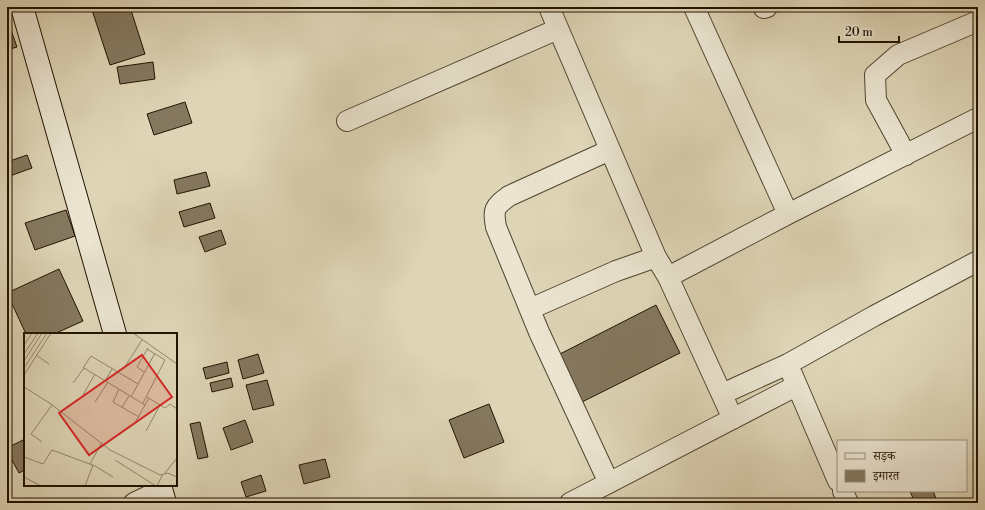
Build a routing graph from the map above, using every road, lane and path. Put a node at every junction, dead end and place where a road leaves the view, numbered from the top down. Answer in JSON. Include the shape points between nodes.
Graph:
{"nodes":[{"id":1,"x":22,"y":7,"type":"edge"},
{"id":2,"x":549,"y":7,"type":"edge"},
{"id":3,"x":694,"y":7,"type":"edge"},
{"id":4,"x":978,"y":21,"type":"edge"},
{"id":5,"x":558,"y":29,"type":"junction"},
{"id":6,"x":978,"y":118,"type":"edge"},
{"id":7,"x":347,"y":121,"type":"dead end"},
{"id":8,"x":610,"y":150,"type":"junction"},
{"id":9,"x":906,"y":155,"type":"junction"},
{"id":10,"x":788,"y":214,"type":"junction"},
{"id":11,"x":656,"y":257,"type":"junction"},
{"id":12,"x":978,"y":261,"type":"edge"},
{"id":13,"x":668,"y":277,"type":"junction"},
{"id":14,"x":530,"y":309,"type":"junction"},
{"id":15,"x":115,"y":333,"type":"edge"},
{"id":16,"x":788,"y":364,"type":"junction"},
{"id":17,"x":796,"y":386,"type":"junction"},
{"id":18,"x":722,"y":394,"type":"junction"},
{"id":19,"x":733,"y":419,"type":"junction"},
{"id":20,"x":837,"y":479,"type":"edge"},
{"id":21,"x":609,"y":483,"type":"junction"},
{"id":22,"x":842,"y":492,"type":"edge"},
{"id":23,"x":162,"y":493,"type":"edge"},
{"id":24,"x":134,"y":503,"type":"edge"},
{"id":25,"x":570,"y":503,"type":"edge"},
{"id":26,"x":848,"y":503,"type":"edge"}],
"edges":[{"from":1,"to":15,"type":"street"},
{"from":2,"to":5,"type":"street"},
{"from":3,"to":10,"type":"street"},
{"from":4,"to":9,"type":"street","via":[[898,55],[875,74],[876,100]]},
{"from":5,"to":7,"type":"street"},
{"from":5,"to":8,"type":"street"},
{"from":6,"to":9,"type":"street"},
{"from":8,"to":11,"type":"street"},
{"from":8,"to":14,"type":"street","via":[[509,196],[499,204],[494,214],[496,228]]},
{"from":9,"to":10,"type":"street"},
{"from":10,"to":13,"type":"street"},
{"from":11,"to":13,"type":"street"},
{"from":11,"to":14,"type":"street","via":[[616,271]]},
{"from":12,"to":16,"type":"street"},
{"from":13,"to":18,"type":"street"},
{"from":14,"to":21,"type":"street"},
{"from":16,"to":17,"type":"street"},
{"from":16,"to":18,"type":"street"},
{"from":17,"to":19,"type":"street"},
{"from":17,"to":20,"type":"street"},
{"from":18,"to":19,"type":"street"},
{"from":19,"to":21,"type":"street"},
{"from":21,"to":25,"type":"street"},
{"from":22,"to":26,"type":"street"},
{"from":23,"to":24,"type":"street"}]}
